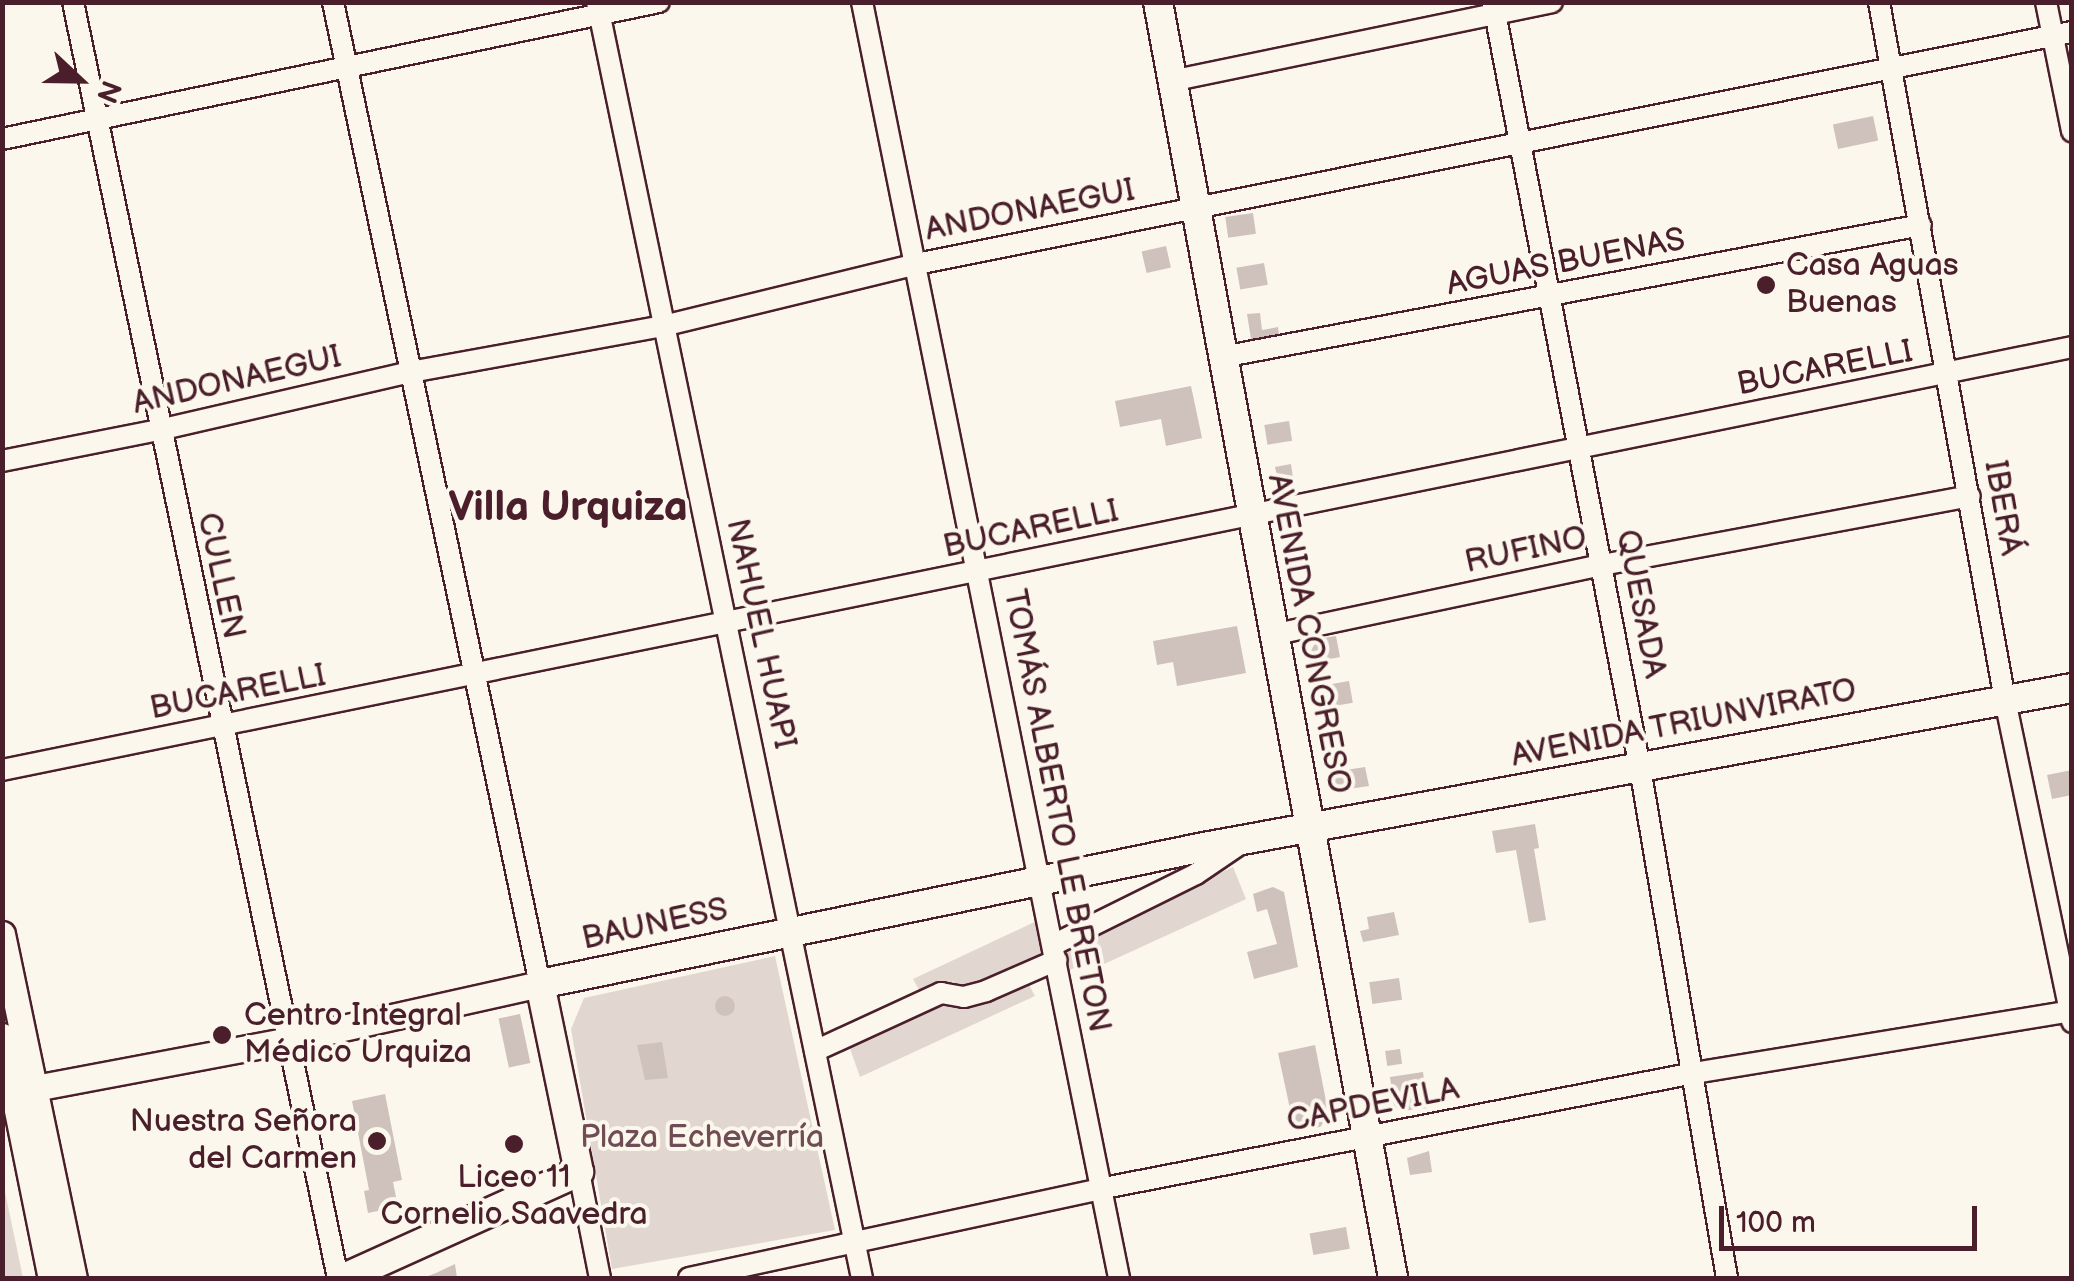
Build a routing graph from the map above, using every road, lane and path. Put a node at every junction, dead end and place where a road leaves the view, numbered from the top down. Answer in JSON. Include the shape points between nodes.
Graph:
{"nodes":[{"id":1,"x":73,"y":2,"type":"edge"},
{"id":2,"x":333,"y":2,"type":"edge"},
{"id":3,"x":659,"y":2,"type":"edge"},
{"id":4,"x":862,"y":2,"type":"edge"},
{"id":5,"x":1158,"y":2,"type":"edge"},
{"id":6,"x":1552,"y":2,"type":"edge"},
{"id":7,"x":1880,"y":2,"type":"edge"},
{"id":8,"x":2046,"y":2,"type":"edge"},
{"id":9,"x":1494,"y":8,"type":"edge"},
{"id":10,"x":599,"y":9,"type":"edge"},
{"id":11,"x":2062,"y":35,"type":"edge"},
{"id":12,"x":345,"y":65,"type":"junction"},
{"id":13,"x":1892,"y":68,"type":"junction"},
{"id":14,"x":1171,"y":81,"type":"junction"},
{"id":15,"x":98,"y":120,"type":"junction"},
{"id":16,"x":2072,"y":131,"type":"edge"},
{"id":17,"x":2,"y":139,"type":"edge"},
{"id":18,"x":1521,"y":142,"type":"junction"},
{"id":19,"x":1192,"y":210,"type":"junction"},
{"id":20,"x":1921,"y":225,"type":"junction"},
{"id":21,"x":917,"y":264,"type":"junction"},
{"id":22,"x":1550,"y":298,"type":"junction"},
{"id":23,"x":663,"y":326,"type":"junction"},
{"id":24,"x":2072,"y":347,"type":"edge"},
{"id":25,"x":1222,"y":357,"type":"junction"},
{"id":26,"x":410,"y":372,"type":"junction"},
{"id":27,"x":1948,"y":375,"type":"junction"},
{"id":28,"x":159,"y":430,"type":"junction"},
{"id":29,"x":1580,"y":448,"type":"junction"},
{"id":30,"x":2,"y":460,"type":"edge"},
{"id":31,"x":1970,"y":496,"type":"junction"},
{"id":32,"x":1249,"y":514,"type":"junction"},
{"id":33,"x":1602,"y":565,"type":"junction"},
{"id":34,"x":978,"y":572,"type":"junction"},
{"id":35,"x":729,"y":624,"type":"junction"},
{"id":36,"x":1272,"y":635,"type":"junction"},
{"id":37,"x":474,"y":676,"type":"junction"},
{"id":38,"x":2072,"y":688,"type":"edge"},
{"id":39,"x":2005,"y":700,"type":"junction"},
{"id":40,"x":221,"y":727,"type":"junction"},
{"id":41,"x":1640,"y":768,"type":"junction"},
{"id":42,"x":2,"y":770,"type":"edge"},
{"id":43,"x":1310,"y":830,"type":"junction"},
{"id":44,"x":1246,"y":840,"type":"junction"},
{"id":45,"x":1041,"y":881,"type":"junction"},
{"id":46,"x":790,"y":932,"type":"junction"},
{"id":47,"x":2,"y":934,"type":"edge"},
{"id":48,"x":1055,"y":952,"type":"junction"},
{"id":49,"x":540,"y":984,"type":"junction"},
{"id":50,"x":2071,"y":1015,"type":"edge"},
{"id":51,"x":2,"y":1036,"type":"edge"},
{"id":52,"x":289,"y":1040,"type":"junction"},
{"id":53,"x":815,"y":1051,"type":"junction"},
{"id":54,"x":1694,"y":1073,"type":"junction"},
{"id":55,"x":24,"y":1090,"type":"junction"},
{"id":56,"x":1368,"y":1138,"type":"junction"},
{"id":57,"x":579,"y":1172,"type":"junction"},
{"id":58,"x":1099,"y":1189,"type":"junction"},
{"id":59,"x":854,"y":1242,"type":"junction"},
{"id":60,"x":51,"y":1278,"type":"edge"},
{"id":61,"x":74,"y":1278,"type":"edge"},
{"id":62,"x":341,"y":1278,"type":"edge"},
{"id":63,"x":600,"y":1278,"type":"edge"},
{"id":64,"x":689,"y":1278,"type":"edge"},
{"id":65,"x":862,"y":1278,"type":"edge"},
{"id":66,"x":1119,"y":1278,"type":"edge"},
{"id":67,"x":1393,"y":1278,"type":"edge"},
{"id":68,"x":1727,"y":1278,"type":"edge"}],
"edges":[{"from":1,"to":15,"type":"street","name":"CULLEN"},
{"from":2,"to":12,"type":"street"},
{"from":3,"to":10,"type":"street"},
{"from":4,"to":21,"type":"street","name":"TOMÁS ALBERTO LE BRETON"},
{"from":5,"to":14,"type":"main road","name":"AVENIDA CONGRESO"},
{"from":6,"to":9,"type":"street"},
{"from":7,"to":13,"type":"street","name":"IBERÁ"},
{"from":8,"to":11,"type":"street"},
{"from":9,"to":14,"type":"street"},
{"from":9,"to":18,"type":"street","name":"QUESADA"},
{"from":10,"to":12,"type":"street"},
{"from":10,"to":23,"type":"street","name":"NAHUEL HUAPI"},
{"from":11,"to":13,"type":"street","name":"ANDONAEGUI"},
{"from":11,"to":16,"type":"street"},
{"from":12,"to":15,"type":"street"},
{"from":12,"to":26,"type":"street"},
{"from":13,"to":18,"type":"street","name":"ANDONAEGUI"},
{"from":13,"to":20,"type":"street","name":"IBERÁ"},
{"from":14,"to":19,"type":"main road","name":"AVENIDA CONGRESO"},
{"from":15,"to":17,"type":"street"},
{"from":15,"to":28,"type":"street","name":"CULLEN"},
{"from":18,"to":19,"type":"street","name":"ANDONAEGUI"},
{"from":18,"to":22,"type":"street","name":"QUESADA"},
{"from":19,"to":21,"type":"street","name":"ANDONAEGUI"},
{"from":19,"to":25,"type":"main road","name":"AVENIDA CONGRESO"},
{"from":20,"to":22,"type":"street","name":"AGUAS BUENAS"},
{"from":20,"to":27,"type":"street","name":"IBERÁ"},
{"from":21,"to":23,"type":"street","name":"ANDONAEGUI"},
{"from":21,"to":34,"type":"street","name":"TOMÁS ALBERTO LE BRETON"},
{"from":22,"to":25,"type":"street","name":"AGUAS BUENAS"},
{"from":22,"to":29,"type":"street","name":"QUESADA"},
{"from":23,"to":26,"type":"street","name":"ANDONAEGUI"},
{"from":23,"to":35,"type":"street","name":"NAHUEL HUAPI"},
{"from":24,"to":27,"type":"street","name":"BUCARELLI"},
{"from":25,"to":32,"type":"main road","name":"AVENIDA CONGRESO"},
{"from":26,"to":28,"type":"street","name":"ANDONAEGUI"},
{"from":26,"to":37,"type":"street"},
{"from":27,"to":29,"type":"street","name":"BUCARELLI"},
{"from":27,"to":31,"type":"street","name":"IBERÁ"},
{"from":28,"to":30,"type":"street","name":"ANDONAEGUI"},
{"from":28,"to":40,"type":"street","name":"CULLEN"},
{"from":29,"to":32,"type":"street","name":"BUCARELLI"},
{"from":29,"to":33,"type":"street","name":"QUESADA"},
{"from":31,"to":33,"type":"street","name":"RUFINO"},
{"from":31,"to":39,"type":"street","name":"IBERÁ"},
{"from":32,"to":34,"type":"street","name":"BUCARELLI"},
{"from":32,"to":36,"type":"main road","name":"AVENIDA CONGRESO"},
{"from":33,"to":36,"type":"street","name":"RUFINO"},
{"from":33,"to":41,"type":"street","name":"QUESADA"},
{"from":34,"to":35,"type":"street","name":"BUCARELLI"},
{"from":34,"to":45,"type":"street","name":"TOMÁS ALBERTO LE BRETON"},
{"from":35,"to":37,"type":"street","name":"BUCARELLI"},
{"from":35,"to":46,"type":"street","name":"NAHUEL HUAPI"},
{"from":36,"to":43,"type":"main road","name":"AVENIDA CONGRESO"},
{"from":37,"to":40,"type":"street","name":"BUCARELLI"},
{"from":37,"to":49,"type":"street"},
{"from":38,"to":39,"type":"main road","name":"AVENIDA TRIUNVIRATO"},
{"from":39,"to":41,"type":"main road","name":"AVENIDA TRIUNVIRATO"},
{"from":39,"to":50,"type":"street","name":"IBERÁ"},
{"from":40,"to":42,"type":"street","name":"BUCARELLI"},
{"from":40,"to":52,"type":"street","name":"CULLEN"},
{"from":41,"to":43,"type":"main road","name":"AVENIDA TRIUNVIRATO"},
{"from":41,"to":54,"type":"street","name":"QUESADA"},
{"from":43,"to":44,"type":"main road","name":"BAUNESS"},
{"from":43,"to":56,"type":"main road","name":"AVENIDA CONGRESO"},
{"from":44,"to":45,"type":"main road","name":"BAUNESS"},
{"from":44,"to":48,"type":"street"},
{"from":45,"to":46,"type":"main road","name":"BAUNESS"},
{"from":45,"to":48,"type":"street","name":"TOMÁS ALBERTO LE BRETON"},
{"from":46,"to":49,"type":"main road","name":"BAUNESS"},
{"from":46,"to":53,"type":"street","name":"NAHUEL HUAPI"},
{"from":47,"to":55,"type":"street"},
{"from":48,"to":53,"type":"street","via":[[986,992],[941,993]]},
{"from":48,"to":58,"type":"street","name":"TOMÁS ALBERTO LE BRETON"},
{"from":49,"to":52,"type":"street","name":"BAUNESS"},
{"from":49,"to":57,"type":"main road"},
{"from":50,"to":54,"type":"street","name":"CAPDEVILA"},
{"from":51,"to":55,"type":"street"},
{"from":52,"to":55,"type":"street","name":"BAUNESS"},
{"from":52,"to":62,"type":"street","name":"CULLEN"},
{"from":53,"to":59,"type":"street","name":"NAHUEL HUAPI"},
{"from":54,"to":56,"type":"street","name":"CAPDEVILA"},
{"from":54,"to":68,"type":"street","name":"QUESADA"},
{"from":55,"to":60,"type":"street"},
{"from":55,"to":61,"type":"street"},
{"from":56,"to":58,"type":"street","name":"CAPDEVILA"},
{"from":56,"to":67,"type":"main road","name":"AVENIDA CONGRESO"},
{"from":57,"to":62,"type":"main road"},
{"from":57,"to":63,"type":"street"},
{"from":58,"to":59,"type":"street","name":"CAPDEVILA"},
{"from":58,"to":66,"type":"street","name":"TOMÁS ALBERTO LE BRETON"},
{"from":59,"to":64,"type":"street","name":"CAPDEVILA"},
{"from":59,"to":65,"type":"street","name":"NAHUEL HUAPI"}]}
